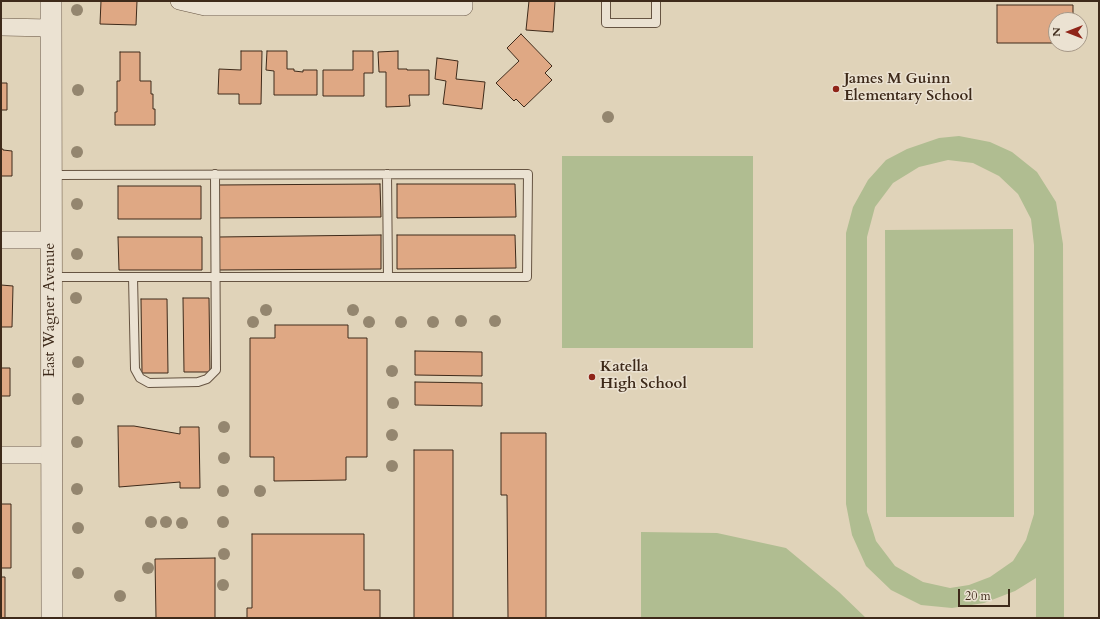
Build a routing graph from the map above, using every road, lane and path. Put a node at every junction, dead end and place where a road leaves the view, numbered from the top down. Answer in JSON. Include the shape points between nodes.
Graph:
{"nodes":[{"id":1,"x":51,"y":1,"type":"edge"},
{"id":2,"x":178,"y":1,"type":"edge"},
{"id":3,"x":606,"y":1,"type":"edge"},
{"id":4,"x":656,"y":1,"type":"edge"},
{"id":5,"x":464,"y":4,"type":"edge"},
{"id":6,"x":1,"y":27,"type":"edge"},
{"id":7,"x":51,"y":28,"type":"junction"},
{"id":8,"x":215,"y":174,"type":"junction"},
{"id":9,"x":387,"y":174,"type":"junction"},
{"id":10,"x":51,"y":175,"type":"junction"},
{"id":11,"x":1,"y":240,"type":"edge"},
{"id":12,"x":51,"y":240,"type":"junction"},
{"id":13,"x":51,"y":277,"type":"junction"},
{"id":14,"x":133,"y":277,"type":"junction"},
{"id":15,"x":215,"y":277,"type":"junction"},
{"id":16,"x":388,"y":277,"type":"junction"},
{"id":17,"x":1,"y":455,"type":"edge"},
{"id":18,"x":52,"y":455,"type":"junction"},
{"id":19,"x":52,"y":618,"type":"edge"}],
"edges":[{"from":1,"to":7,"type":"street","name":"East Wagner Avenue"},
{"from":2,"to":5,"type":"street","via":[[205,7]]},
{"from":3,"to":4,"type":"lane","via":[[606,24],[656,23]]},
{"from":6,"to":7,"type":"street"},
{"from":7,"to":10,"type":"street","name":"East Wagner Avenue"},
{"from":8,"to":9,"type":"lane"},
{"from":8,"to":10,"type":"lane"},
{"from":8,"to":15,"type":"lane"},
{"from":9,"to":16,"type":"lane"},
{"from":9,"to":16,"type":"lane","via":[[528,174],[527,277]]},
{"from":10,"to":12,"type":"street","name":"East Wagner Avenue"},
{"from":11,"to":12,"type":"street"},
{"from":12,"to":13,"type":"street","name":"East Wagner Avenue"},
{"from":13,"to":14,"type":"lane"},
{"from":13,"to":18,"type":"street","name":"East Wagner Avenue"},
{"from":14,"to":15,"type":"lane"},
{"from":14,"to":15,"type":"lane","via":[[134,369],[140,378],[149,383],[198,382],[207,379],[216,370]]},
{"from":15,"to":16,"type":"lane"},
{"from":17,"to":18,"type":"street"},
{"from":18,"to":19,"type":"street","name":"East Wagner Avenue"}]}
